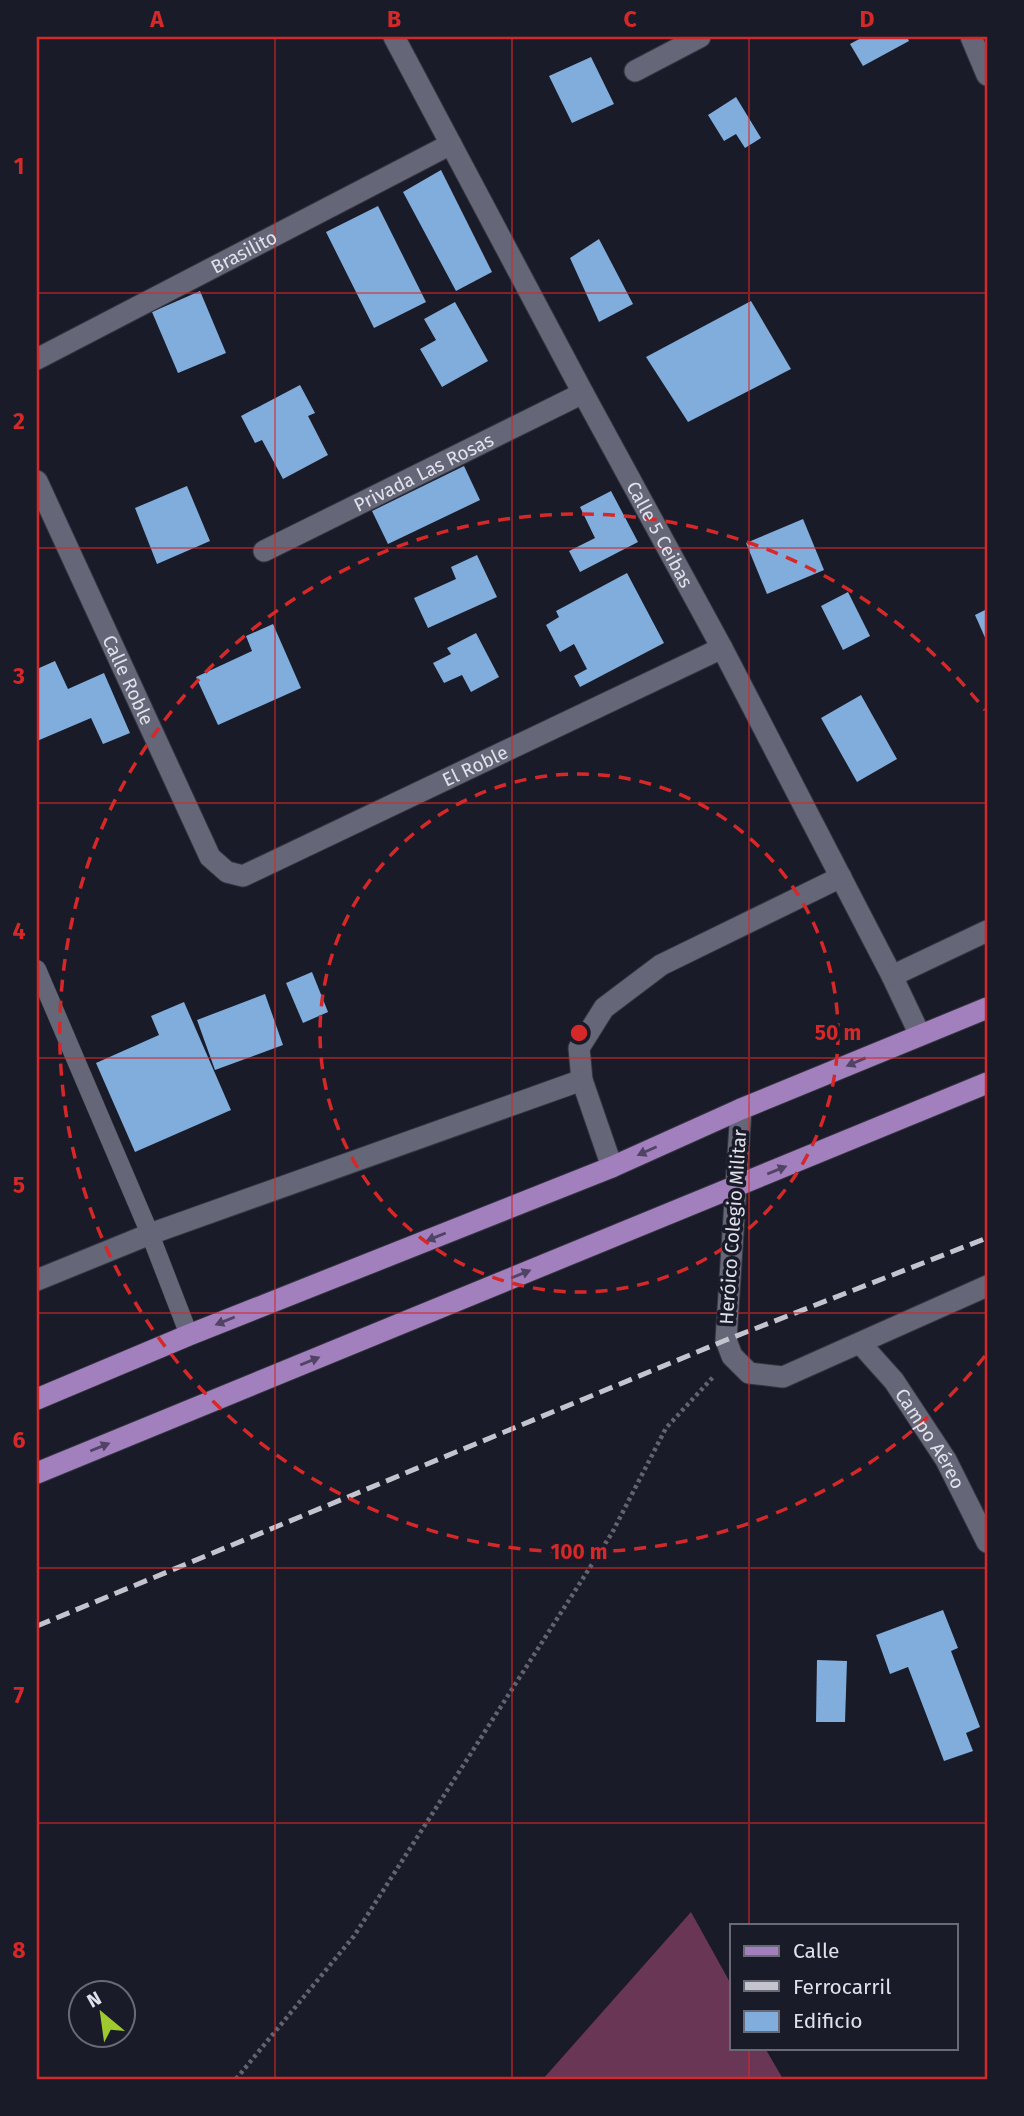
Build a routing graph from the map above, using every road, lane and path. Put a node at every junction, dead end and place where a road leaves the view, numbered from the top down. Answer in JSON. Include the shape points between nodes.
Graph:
{"nodes":[{"id":1,"x":394,"y":37,"type":"edge"},
{"id":2,"x":700,"y":37,"type":"edge"},
{"id":3,"x":971,"y":37,"type":"edge"},
{"id":4,"x":635,"y":71,"type":"dead end"},
{"id":5,"x":987,"y":75,"type":"edge"},
{"id":6,"x":451,"y":144,"type":"junction"},
{"id":7,"x":37,"y":359,"type":"edge"},
{"id":8,"x":583,"y":393,"type":"junction"},
{"id":9,"x":37,"y":481,"type":"edge"},
{"id":10,"x":264,"y":551,"type":"dead end"},
{"id":11,"x":722,"y":648,"type":"junction"},
{"id":12,"x":226,"y":872,"type":"joint"},
{"id":13,"x":841,"y":877,"type":"junction"},
{"id":14,"x":987,"y":931,"type":"edge"},
{"id":15,"x":37,"y":969,"type":"edge"},
{"id":16,"x":892,"y":976,"type":"junction"},
{"id":17,"x":987,"y":1008,"type":"edge"},
{"id":18,"x":920,"y":1035,"type":"junction"},
{"id":19,"x":582,"y":1080,"type":"junction"},
{"id":20,"x":987,"y":1083,"type":"edge"},
{"id":21,"x":741,"y":1109,"type":"junction"},
{"id":22,"x":612,"y":1167,"type":"junction"},
{"id":23,"x":736,"y":1186,"type":"junction"},
{"id":24,"x":150,"y":1234,"type":"junction"},
{"id":25,"x":37,"y":1280,"type":"edge"},
{"id":26,"x":987,"y":1286,"type":"edge"},
{"id":27,"x":188,"y":1335,"type":"junction"},
{"id":28,"x":860,"y":1343,"type":"junction"},
{"id":29,"x":732,"y":1356,"type":"junction"},
{"id":30,"x":37,"y":1399,"type":"edge"},
{"id":31,"x":37,"y":1473,"type":"edge"},
{"id":32,"x":987,"y":1542,"type":"edge"},
{"id":33,"x":236,"y":2079,"type":"edge"}],
"edges":[{"from":1,"to":6,"type":"street","name":"Calle 5 Ceibas"},
{"from":2,"to":4,"type":"street"},
{"from":3,"to":5,"type":"street"},
{"from":6,"to":7,"type":"street","name":"Brasilito"},
{"from":6,"to":8,"type":"street","name":"Calle 5 Ceibas"},
{"from":8,"to":10,"type":"street","name":"Privada Las Rosas"},
{"from":8,"to":11,"type":"street","name":"Calle 5 Ceibas"},
{"from":9,"to":12,"type":"street","name":"Calle Roble","via":[[210,857]]},
{"from":11,"to":12,"type":"street","name":"El Roble","via":[[243,876]]},
{"from":11,"to":13,"type":"street","name":"Calle 5 Ceibas"},
{"from":13,"to":16,"type":"street","name":"Calle 5 Ceibas"},
{"from":13,"to":19,"type":"street","via":[[661,965],[614,1001],[579,1048]]},
{"from":14,"to":16,"type":"street"},
{"from":15,"to":24,"type":"lane"},
{"from":16,"to":18,"type":"street","name":"Calle 5 Ceibas"},
{"from":17,"to":18,"type":"main road"},
{"from":18,"to":21,"type":"main road","one_way":true},
{"from":19,"to":22,"type":"street"},
{"from":19,"to":24,"type":"street"},
{"from":23,"to":20,"type":"main road","one_way":true},
{"from":21,"to":22,"type":"main road","one_way":true},
{"from":21,"to":23,"type":"street","name":"Heróico Colegio Militar"},
{"from":22,"to":27,"type":"main road","one_way":true},
{"from":23,"to":29,"type":"street","name":"Heróico Colegio Militar","via":[[726,1340]]},
{"from":31,"to":23,"type":"main road","one_way":true},
{"from":24,"to":25,"type":"street"},
{"from":24,"to":27,"type":"lane"},
{"from":26,"to":28,"type":"street"},
{"from":27,"to":30,"type":"main road"},
{"from":28,"to":29,"type":"street","via":[[783,1377],[749,1373]]},
{"from":28,"to":32,"type":"street","name":"Campo Aéreo","via":[[894,1381],[946,1460]]},
{"from":29,"to":33,"type":"path","via":[[666,1428],[612,1534],[354,1936]]}]}
